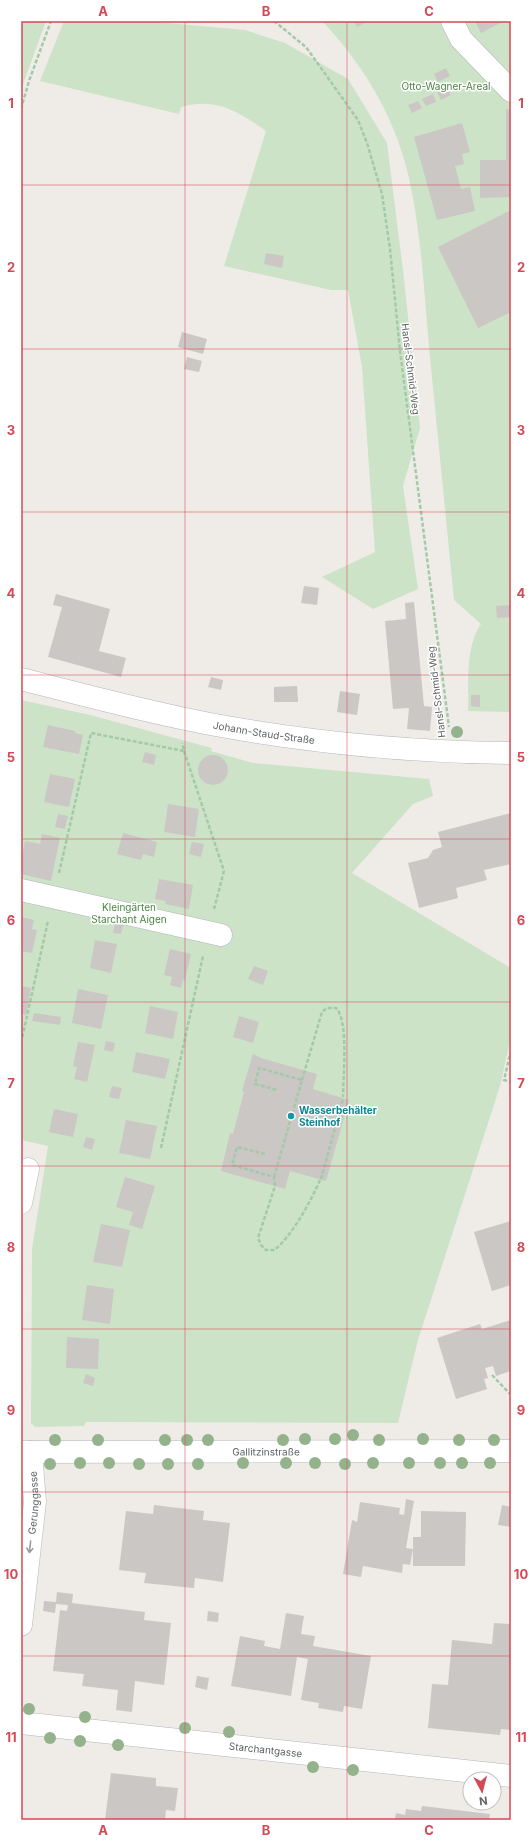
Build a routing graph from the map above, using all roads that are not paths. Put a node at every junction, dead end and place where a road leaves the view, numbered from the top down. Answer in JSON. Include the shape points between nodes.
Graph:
{"nodes":[{"id":1,"x":452,"y":21,"type":"edge"},
{"id":2,"x":511,"y":92,"type":"edge"},
{"id":3,"x":21,"y":679,"type":"edge"},
{"id":4,"x":511,"y":753,"type":"edge"},
{"id":5,"x":21,"y":890,"type":"edge"},
{"id":6,"x":221,"y":935,"type":"dead end"},
{"id":7,"x":28,"y":1170,"type":"dead end"},
{"id":8,"x":21,"y":1203,"type":"edge"},
{"id":9,"x":511,"y":1451,"type":"edge"},
{"id":10,"x":26,"y":1452,"type":"edge"},
{"id":11,"x":21,"y":1625,"type":"edge"},
{"id":12,"x":21,"y":1724,"type":"edge"},
{"id":13,"x":511,"y":1776,"type":"edge"}],
"edges":[{"from":1,"to":2,"type":"street","via":[[461,38]]},
{"from":3,"to":4,"type":"street","name":"Johann-Staud-Straße","via":[[114,703],[250,731],[407,750]]},
{"from":5,"to":6,"type":"street"},
{"from":7,"to":8,"type":"street"},
{"from":9,"to":10,"type":"street","name":"Gallitzinstraße"},
{"from":10,"to":11,"type":"street","name":"Gerunggasse","one_way":true,"via":[[35,1502]]},
{"from":12,"to":13,"type":"street","name":"Starchantgasse"}]}
